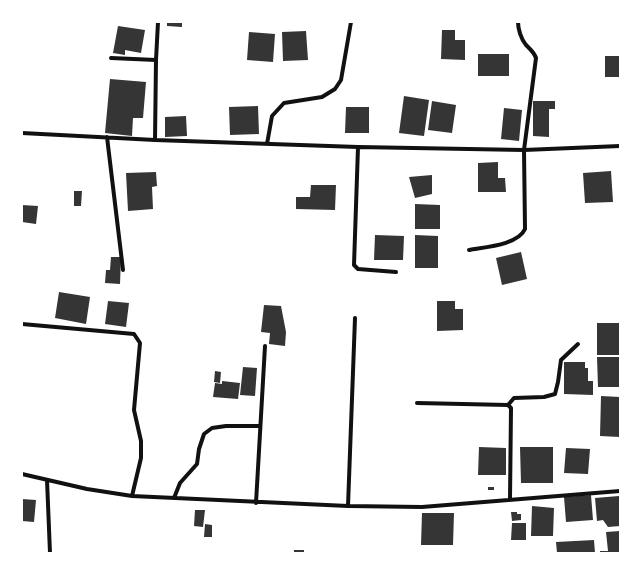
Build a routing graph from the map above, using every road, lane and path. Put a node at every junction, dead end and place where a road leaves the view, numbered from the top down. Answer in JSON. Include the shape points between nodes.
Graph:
{"nodes":[{"id":1,"x":158,"y":22,"type":"edge"},
{"id":2,"x":351,"y":22,"type":"edge"},
{"id":3,"x":518,"y":22,"type":"edge"},
{"id":4,"x":111,"y":58,"type":"dead end"},
{"id":5,"x":156,"y":60,"type":"junction"},
{"id":6,"x":22,"y":133,"type":"edge"},
{"id":7,"x":108,"y":137,"type":"junction"},
{"id":8,"x":155,"y":140,"type":"junction"},
{"id":9,"x":267,"y":144,"type":"junction"},
{"id":10,"x":620,"y":146,"type":"edge"},
{"id":11,"x":358,"y":147,"type":"junction"},
{"id":12,"x":524,"y":150,"type":"junction"},
{"id":13,"x":469,"y":250,"type":"dead end"},
{"id":14,"x":123,"y":270,"type":"dead end"},
{"id":15,"x":396,"y":272,"type":"dead end"},
{"id":16,"x":354,"y":318,"type":"dead end"},
{"id":17,"x":22,"y":324,"type":"edge"},
{"id":18,"x":578,"y":344,"type":"dead end"},
{"id":19,"x":264,"y":346,"type":"dead end"},
{"id":20,"x":416,"y":403,"type":"dead end"},
{"id":21,"x":508,"y":405,"type":"junction"},
{"id":22,"x":260,"y":426,"type":"junction"},
{"id":23,"x":22,"y":474,"type":"edge"},
{"id":24,"x":47,"y":480,"type":"junction"},
{"id":25,"x":620,"y":490,"type":"edge"},
{"id":26,"x":132,"y":496,"type":"junction"},
{"id":27,"x":174,"y":498,"type":"junction"},
{"id":28,"x":510,"y":499,"type":"junction"},
{"id":29,"x":256,"y":503,"type":"junction"},
{"id":30,"x":348,"y":506,"type":"junction"},
{"id":31,"x":50,"y":553,"type":"edge"}],
"edges":[{"from":1,"to":5,"type":"street"},
{"from":2,"to":9,"type":"street","via":[[341,80],[335,89],[322,97],[284,103],[272,116]]},
{"from":3,"to":12,"type":"street","via":[[524,43],[536,58]]},
{"from":4,"to":5,"type":"street"},
{"from":5,"to":8,"type":"street"},
{"from":6,"to":7,"type":"street"},
{"from":7,"to":8,"type":"street"},
{"from":7,"to":14,"type":"street"},
{"from":8,"to":9,"type":"street"},
{"from":9,"to":11,"type":"street"},
{"from":10,"to":12,"type":"street"},
{"from":11,"to":12,"type":"street"},
{"from":11,"to":15,"type":"street","via":[[354,265],[358,269]]},
{"from":12,"to":13,"type":"street","via":[[524,232],[509,242]]},
{"from":16,"to":30,"type":"street"},
{"from":17,"to":26,"type":"street","via":[[134,334],[137,337],[140,343],[134,410],[141,440],[141,458]]},
{"from":18,"to":21,"type":"street","via":[[561,360],[554,394],[544,398],[514,398]]},
{"from":19,"to":22,"type":"street"},
{"from":20,"to":21,"type":"street"},
{"from":21,"to":28,"type":"street","via":[[511,408]]},
{"from":22,"to":27,"type":"street","via":[[212,428],[204,434],[196,464],[180,483]]},
{"from":22,"to":29,"type":"street"},
{"from":23,"to":24,"type":"street"},
{"from":24,"to":26,"type":"street"},
{"from":24,"to":31,"type":"street"},
{"from":25,"to":28,"type":"street"},
{"from":26,"to":27,"type":"street"},
{"from":27,"to":29,"type":"street"},
{"from":28,"to":30,"type":"street","via":[[422,507]]},
{"from":29,"to":30,"type":"street"}]}
